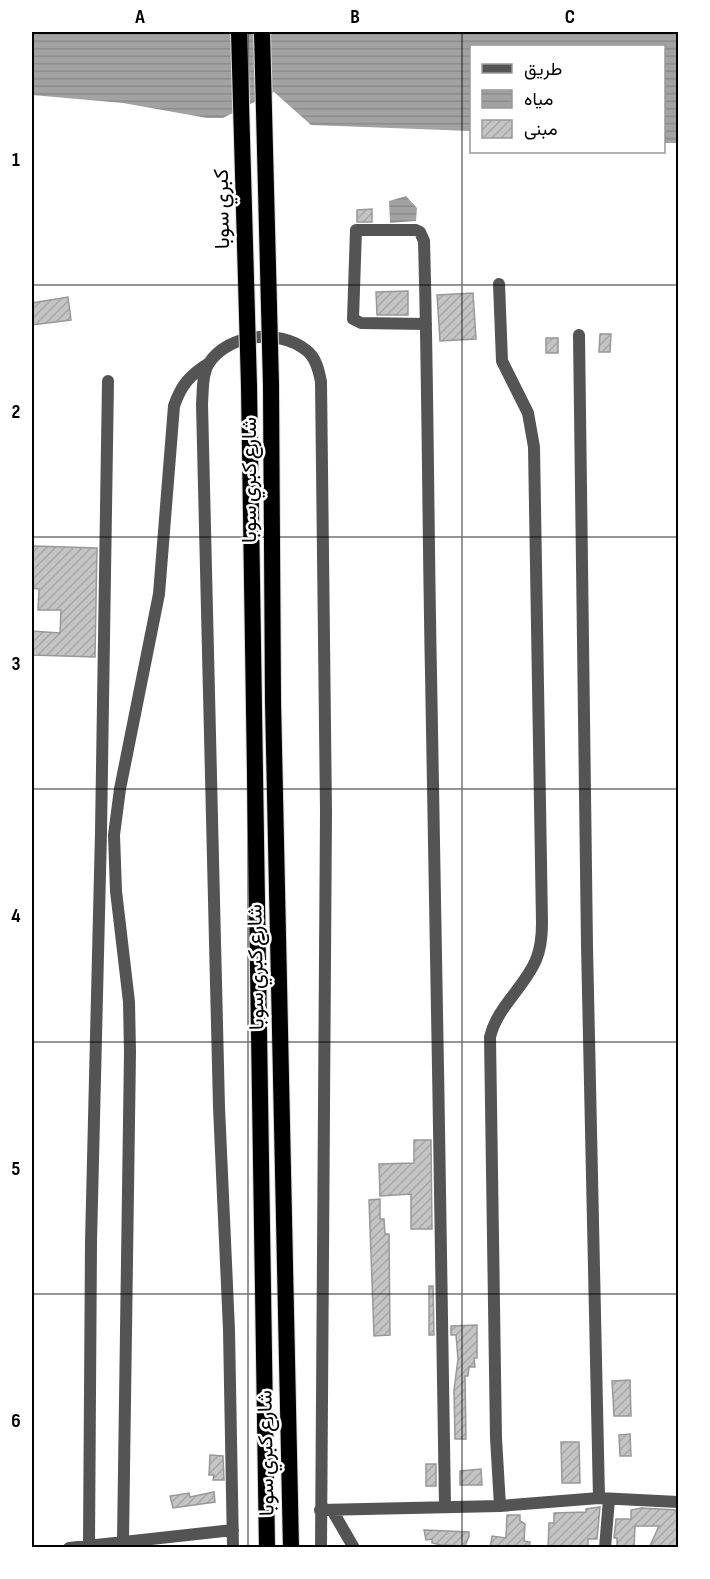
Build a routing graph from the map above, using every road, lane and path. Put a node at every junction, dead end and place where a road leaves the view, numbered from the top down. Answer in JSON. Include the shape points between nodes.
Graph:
{"nodes":[{"id":1,"x":239,"y":32,"type":"edge"},
{"id":2,"x":262,"y":32,"type":"edge"},
{"id":3,"x":499,"y":284,"type":"dead end"},
{"id":4,"x":426,"y":324,"type":"junction"},
{"id":5,"x":579,"y":335,"type":"dead end"},
{"id":6,"x":209,"y":363,"type":"junction"},
{"id":7,"x":108,"y":381,"type":"dead end"},
{"id":8,"x":249,"y":386,"type":"joint"},
{"id":9,"x":604,"y":1498,"type":"junction"},
{"id":10,"x":678,"y":1502,"type":"edge"},
{"id":11,"x":445,"y":1506,"type":"junction"},
{"id":12,"x":500,"y":1506,"type":"junction"},
{"id":13,"x":326,"y":1510,"type":"junction"},
{"id":14,"x":233,"y":1530,"type":"junction"},
{"id":15,"x":123,"y":1540,"type":"junction"},
{"id":16,"x":88,"y":1544,"type":"junction"},
{"id":17,"x":69,"y":1548,"type":"edge"},
{"id":18,"x":233,"y":1548,"type":"edge"},
{"id":19,"x":267,"y":1548,"type":"edge"},
{"id":20,"x":291,"y":1548,"type":"edge"},
{"id":21,"x":321,"y":1548,"type":"edge"},
{"id":22,"x":354,"y":1548,"type":"edge"},
{"id":23,"x":605,"y":1548,"type":"edge"}],
"edges":[{"from":1,"to":8,"type":"highway","name":"كبري سوبا","bridge":true},
{"from":2,"to":20,"type":"highway","name":"شارع كبري سوبا","bridge":true},
{"from":3,"to":12,"type":"street","via":[[502,361],[528,413],[534,447],[542,923],[536,961],[497,1018],[490,1037]]},
{"from":4,"to":4,"type":"street","via":[[424,241],[420,232],[356,230],[353,319],[356,323]]},
{"from":4,"to":11,"type":"street"},
{"from":5,"to":9,"type":"street","via":[[587,946]]},
{"from":6,"to":13,"type":"street","via":[[240,341],[284,338],[306,350],[319,370],[321,382],[326,812]]},
{"from":6,"to":14,"type":"street","via":[[202,404]]},
{"from":6,"to":15,"type":"street","via":[[191,375],[174,406],[159,594],[114,835],[116,891],[129,1002]]},
{"from":7,"to":16,"type":"street"},
{"from":8,"to":19,"type":"highway","name":"شارع كبري سوبا"},
{"from":9,"to":10,"type":"street"},
{"from":9,"to":12,"type":"street"},
{"from":9,"to":23,"type":"street"},
{"from":11,"to":12,"type":"street"},
{"from":11,"to":13,"type":"street"},
{"from":13,"to":21,"type":"street"},
{"from":13,"to":22,"type":"street"},
{"from":14,"to":15,"type":"street"},
{"from":14,"to":18,"type":"street"},
{"from":15,"to":16,"type":"street"},
{"from":16,"to":17,"type":"street"}]}
